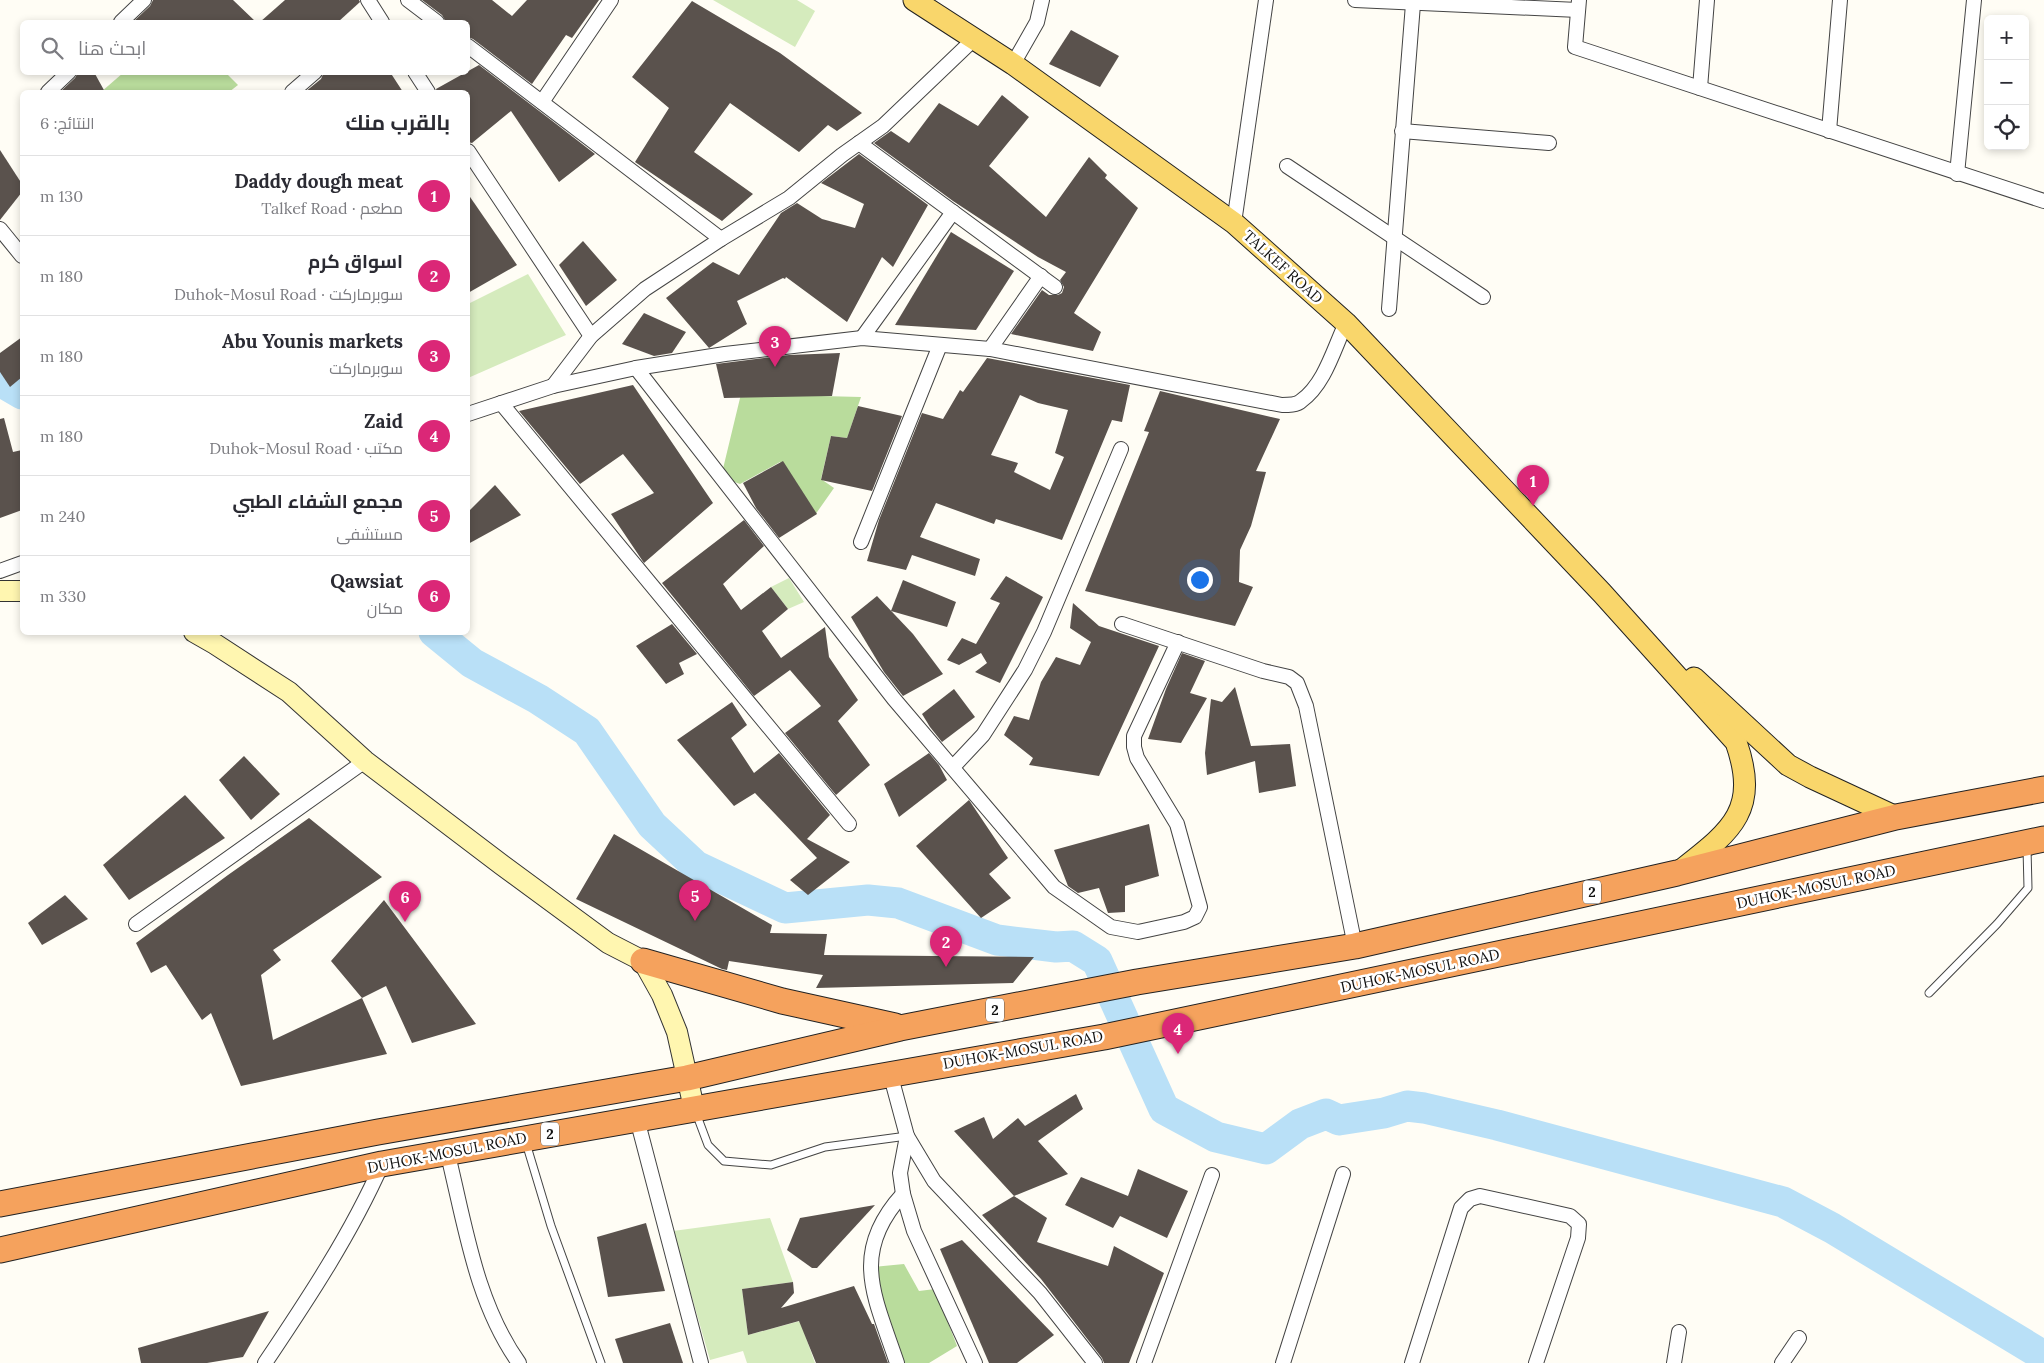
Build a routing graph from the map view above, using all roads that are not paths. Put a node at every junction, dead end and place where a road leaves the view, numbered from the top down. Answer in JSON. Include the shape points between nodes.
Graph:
{"nodes":[{"id":1,"x":144,"y":0,"type":"edge"},
{"id":2,"x":368,"y":0,"type":"edge"},
{"id":3,"x":408,"y":0,"type":"edge"},
{"id":4,"x":611,"y":0,"type":"edge"},
{"id":5,"x":914,"y":0,"type":"edge"},
{"id":6,"x":1042,"y":0,"type":"edge"},
{"id":7,"x":1266,"y":0,"type":"edge"},
{"id":8,"x":1355,"y":0,"type":"edge"},
{"id":9,"x":1706,"y":0,"type":"edge"},
{"id":10,"x":1840,"y":0,"type":"edge"},
{"id":11,"x":1974,"y":0,"type":"edge"},
{"id":12,"x":1413,"y":4,"type":"junction"},
{"id":13,"x":1578,"y":5,"type":"edge"},
{"id":14,"x":123,"y":20,"type":"edge"},
{"id":15,"x":378,"y":20,"type":"edge"},
{"id":16,"x":434,"y":20,"type":"edge"},
{"id":17,"x":973,"y":40,"type":"junction"},
{"id":18,"x":470,"y":48,"type":"edge"},
{"id":19,"x":1013,"y":64,"type":"junction"},
{"id":20,"x":66,"y":75,"type":"edge"},
{"id":21,"x":312,"y":75,"type":"edge"},
{"id":22,"x":417,"y":75,"type":"edge"},
{"id":23,"x":1700,"y":88,"type":"junction"},
{"id":24,"x":50,"y":90,"type":"edge"},
{"id":25,"x":294,"y":90,"type":"edge"},
{"id":26,"x":427,"y":90,"type":"edge"},
{"id":27,"x":542,"y":102,"type":"junction"},
{"id":28,"x":1402,"y":131,"type":"junction"},
{"id":29,"x":1829,"y":131,"type":"junction"},
{"id":30,"x":859,"y":143,"type":"junction"},
{"id":31,"x":1549,"y":143,"type":"dead end"},
{"id":32,"x":470,"y":154,"type":"edge"},
{"id":33,"x":1287,"y":166,"type":"dead end"},
{"id":34,"x":1957,"y":174,"type":"junction"},
{"id":35,"x":2044,"y":202,"type":"edge"},
{"id":36,"x":953,"y":212,"type":"junction"},
{"id":37,"x":1234,"y":223,"type":"junction"},
{"id":38,"x":0,"y":229,"type":"edge"},
{"id":39,"x":1394,"y":238,"type":"junction"},
{"id":40,"x":721,"y":239,"type":"junction"},
{"id":41,"x":20,"y":254,"type":"edge"},
{"id":42,"x":1041,"y":276,"type":"junction"},
{"id":43,"x":1055,"y":287,"type":"dead end"},
{"id":44,"x":1483,"y":297,"type":"dead end"},
{"id":45,"x":1389,"y":309,"type":"dead end"},
{"id":46,"x":1346,"y":323,"type":"junction"},
{"id":47,"x":590,"y":336,"type":"junction"},
{"id":48,"x":862,"y":338,"type":"junction"},
{"id":49,"x":940,"y":345,"type":"junction"},
{"id":50,"x":990,"y":349,"type":"junction"},
{"id":51,"x":636,"y":368,"type":"junction"},
{"id":52,"x":553,"y":386,"type":"junction"},
{"id":53,"x":501,"y":403,"type":"junction"},
{"id":54,"x":470,"y":413,"type":"edge"},
{"id":55,"x":1121,"y":449,"type":"dead end"},
{"id":56,"x":861,"y":542,"type":"dead end"},
{"id":57,"x":20,"y":564,"type":"edge"},
{"id":58,"x":0,"y":571,"type":"edge"},
{"id":59,"x":0,"y":591,"type":"edge"},
{"id":60,"x":20,"y":591,"type":"edge"},
{"id":61,"x":1602,"y":593,"type":"junction"},
{"id":62,"x":1122,"y":624,"type":"dead end"},
{"id":63,"x":199,"y":635,"type":"edge"},
{"id":64,"x":1178,"y":642,"type":"junction"},
{"id":65,"x":365,"y":761,"type":"junction"},
{"id":66,"x":953,"y":767,"type":"junction"},
{"id":67,"x":2044,"y":789,"type":"edge"},
{"id":68,"x":1896,"y":817,"type":"junction"},
{"id":69,"x":849,"y":824,"type":"dead end"},
{"id":70,"x":2036,"y":841,"type":"edge"},
{"id":71,"x":1677,"y":873,"type":"junction"},
{"id":72,"x":136,"y":924,"type":"dead end"},
{"id":73,"x":1355,"y":946,"type":"junction"},
{"id":74,"x":643,"y":961,"type":"junction"},
{"id":75,"x":1929,"y":992,"type":"dead end"},
{"id":76,"x":900,"y":1028,"type":"junction"},
{"id":77,"x":890,"y":1073,"type":"junction"},
{"id":78,"x":687,"y":1078,"type":"junction"},
{"id":79,"x":694,"y":1108,"type":"junction"},
{"id":80,"x":637,"y":1118,"type":"junction"},
{"id":81,"x":907,"y":1136,"type":"junction"},
{"id":82,"x":524,"y":1138,"type":"junction"},
{"id":83,"x":447,"y":1151,"type":"junction"},
{"id":84,"x":382,"y":1164,"type":"junction"},
{"id":85,"x":1344,"y":1174,"type":"dead end"},
{"id":86,"x":1212,"y":1175,"type":"dead end"},
{"id":87,"x":903,"y":1194,"type":"junction"},
{"id":88,"x":0,"y":1204,"type":"edge"},
{"id":89,"x":0,"y":1250,"type":"edge"},
{"id":90,"x":1679,"y":1332,"type":"dead end"},
{"id":91,"x":1799,"y":1338,"type":"dead end"},
{"id":92,"x":265,"y":1363,"type":"edge"},
{"id":93,"x":519,"y":1363,"type":"edge"},
{"id":94,"x":601,"y":1363,"type":"edge"},
{"id":95,"x":701,"y":1363,"type":"edge"},
{"id":96,"x":897,"y":1363,"type":"edge"},
{"id":97,"x":975,"y":1363,"type":"edge"},
{"id":98,"x":1095,"y":1363,"type":"edge"},
{"id":99,"x":1144,"y":1363,"type":"edge"},
{"id":100,"x":1283,"y":1363,"type":"edge"},
{"id":101,"x":1412,"y":1363,"type":"edge"},
{"id":102,"x":1536,"y":1363,"type":"edge"},
{"id":103,"x":1674,"y":1363,"type":"edge"},
{"id":104,"x":1782,"y":1363,"type":"edge"}],
"edges":[{"from":1,"to":14,"type":"street"},
{"from":2,"to":15,"type":"street"},
{"from":3,"to":16,"type":"street"},
{"from":4,"to":27,"type":"street"},
{"from":5,"to":17,"type":"main road","name":"TALKEF ROAD"},
{"from":6,"to":19,"type":"street","via":[[1037,22]]},
{"from":7,"to":37,"type":"street"},
{"from":8,"to":12,"type":"street"},
{"from":9,"to":23,"type":"street"},
{"from":10,"to":29,"type":"street"},
{"from":11,"to":34,"type":"street"},
{"from":12,"to":13,"type":"street"},
{"from":12,"to":28,"type":"street"},
{"from":13,"to":23,"type":"street","via":[[1575,47]]},
{"from":17,"to":19,"type":"main road","name":"TALKEF ROAD"},
{"from":17,"to":30,"type":"street","via":[[884,126]]},
{"from":18,"to":27,"type":"street"},
{"from":19,"to":37,"type":"main road","name":"TALKEF ROAD"},
{"from":20,"to":24,"type":"street"},
{"from":21,"to":25,"type":"street"},
{"from":22,"to":26,"type":"street"},
{"from":23,"to":29,"type":"street"},
{"from":27,"to":40,"type":"street"},
{"from":28,"to":31,"type":"street"},
{"from":28,"to":39,"type":"street"},
{"from":29,"to":34,"type":"street"},
{"from":30,"to":36,"type":"street"},
{"from":30,"to":40,"type":"street","via":[[789,198]]},
{"from":32,"to":47,"type":"street"},
{"from":33,"to":39,"type":"street"},
{"from":34,"to":35,"type":"street"},
{"from":36,"to":42,"type":"street"},
{"from":36,"to":48,"type":"street"},
{"from":37,"to":46,"type":"main road","name":"TALKEF ROAD"},
{"from":38,"to":41,"type":"street"},
{"from":39,"to":44,"type":"street"},
{"from":39,"to":45,"type":"street"},
{"from":40,"to":47,"type":"street","via":[[645,289]]},
{"from":42,"to":43,"type":"street"},
{"from":42,"to":50,"type":"street"},
{"from":46,"to":50,"type":"street","via":[[1313,390],[1300,403],[1282,405]]},
{"from":46,"to":61,"type":"main road","name":"TALKEF ROAD"},
{"from":47,"to":52,"type":"street"},
{"from":48,"to":49,"type":"street"},
{"from":48,"to":51,"type":"street"},
{"from":49,"to":50,"type":"street"},
{"from":49,"to":56,"type":"street"},
{"from":51,"to":52,"type":"street"},
{"from":51,"to":66,"type":"street","via":[[894,699]]},
{"from":52,"to":53,"type":"street"},
{"from":53,"to":54,"type":"street"},
{"from":53,"to":69,"type":"street"},
{"from":55,"to":66,"type":"street","via":[[1026,670],[983,735]]},
{"from":57,"to":58,"type":"street"},
{"from":59,"to":60,"type":"main road"},
{"from":61,"to":68,"type":"main road","via":[[1788,764]]},
{"from":61,"to":71,"type":"main road","via":[[1736,742],[1743,764],[1746,784],[1742,806],[1734,823]]},
{"from":62,"to":64,"type":"street"},
{"from":63,"to":65,"type":"main road","via":[[289,692]]},
{"from":64,"to":66,"type":"street","via":[[1134,736],[1134,747],[1136,758],[1180,831],[1200,907],[1195,917],[1138,932],[1111,927],[1054,887]]},
{"from":64,"to":73,"type":"street","via":[[1289,677],[1299,687],[1306,706]]},
{"from":65,"to":72,"type":"street"},
{"from":65,"to":74,"type":"main road","via":[[608,943]]},
{"from":67,"to":68,"type":"highway","number":"2"},
{"from":68,"to":71,"type":"highway","number":"2"},
{"from":70,"to":75,"type":"lane","via":[[2028,888]]},
{"from":70,"to":77,"type":"highway","name":"DUHOK-MOSUL ROAD","number":"2","via":[[1104,1037]]},
{"from":71,"to":73,"type":"highway","number":"2"},
{"from":73,"to":76,"type":"highway","number":"2","via":[[1137,982]]},
{"from":74,"to":76,"type":"highway","via":[[782,1000]]},
{"from":74,"to":78,"type":"main road","via":[[670,1013]]},
{"from":76,"to":78,"type":"highway","number":"2"},
{"from":77,"to":79,"type":"highway","name":"DUHOK-MOSUL ROAD","number":"2"},
{"from":77,"to":81,"type":"street"},
{"from":78,"to":79,"type":"main road"},
{"from":78,"to":88,"type":"highway","name":"DUHOK-MOSUL ROAD","number":"2"},
{"from":79,"to":80,"type":"highway","name":"DUHOK-MOSUL ROAD","number":"2"},
{"from":79,"to":81,"type":"lane","via":[[708,1145],[724,1161],[771,1165],[824,1147]]},
{"from":80,"to":82,"type":"highway","name":"DUHOK-MOSUL ROAD","number":"2"},
{"from":80,"to":95,"type":"street"},
{"from":81,"to":87,"type":"street","via":[[900,1165]]},
{"from":81,"to":98,"type":"street","via":[[934,1181],[1040,1293]]},
{"from":82,"to":83,"type":"highway","name":"DUHOK-MOSUL ROAD","number":"2"},
{"from":82,"to":94,"type":"lane","via":[[551,1226]]},
{"from":83,"to":84,"type":"highway","name":"DUHOK-MOSUL ROAD","number":"2"},
{"from":83,"to":93,"type":"street","via":[[484,1297]]},
{"from":84,"to":89,"type":"highway","name":"DUHOK-MOSUL ROAD","number":"2"},
{"from":84,"to":92,"type":"street","via":[[364,1205]]},
{"from":85,"to":100,"type":"street"},
{"from":86,"to":99,"type":"street"},
{"from":87,"to":96,"type":"street","via":[[881,1223],[870,1261],[876,1300]]},
{"from":87,"to":97,"type":"street","via":[[914,1231]]},
{"from":90,"to":103,"type":"street"},
{"from":91,"to":104,"type":"street"},
{"from":101,"to":102,"type":"street","via":[[1461,1208],[1470,1199],[1480,1196],[1570,1216],[1579,1224],[1578,1238]]}]}
